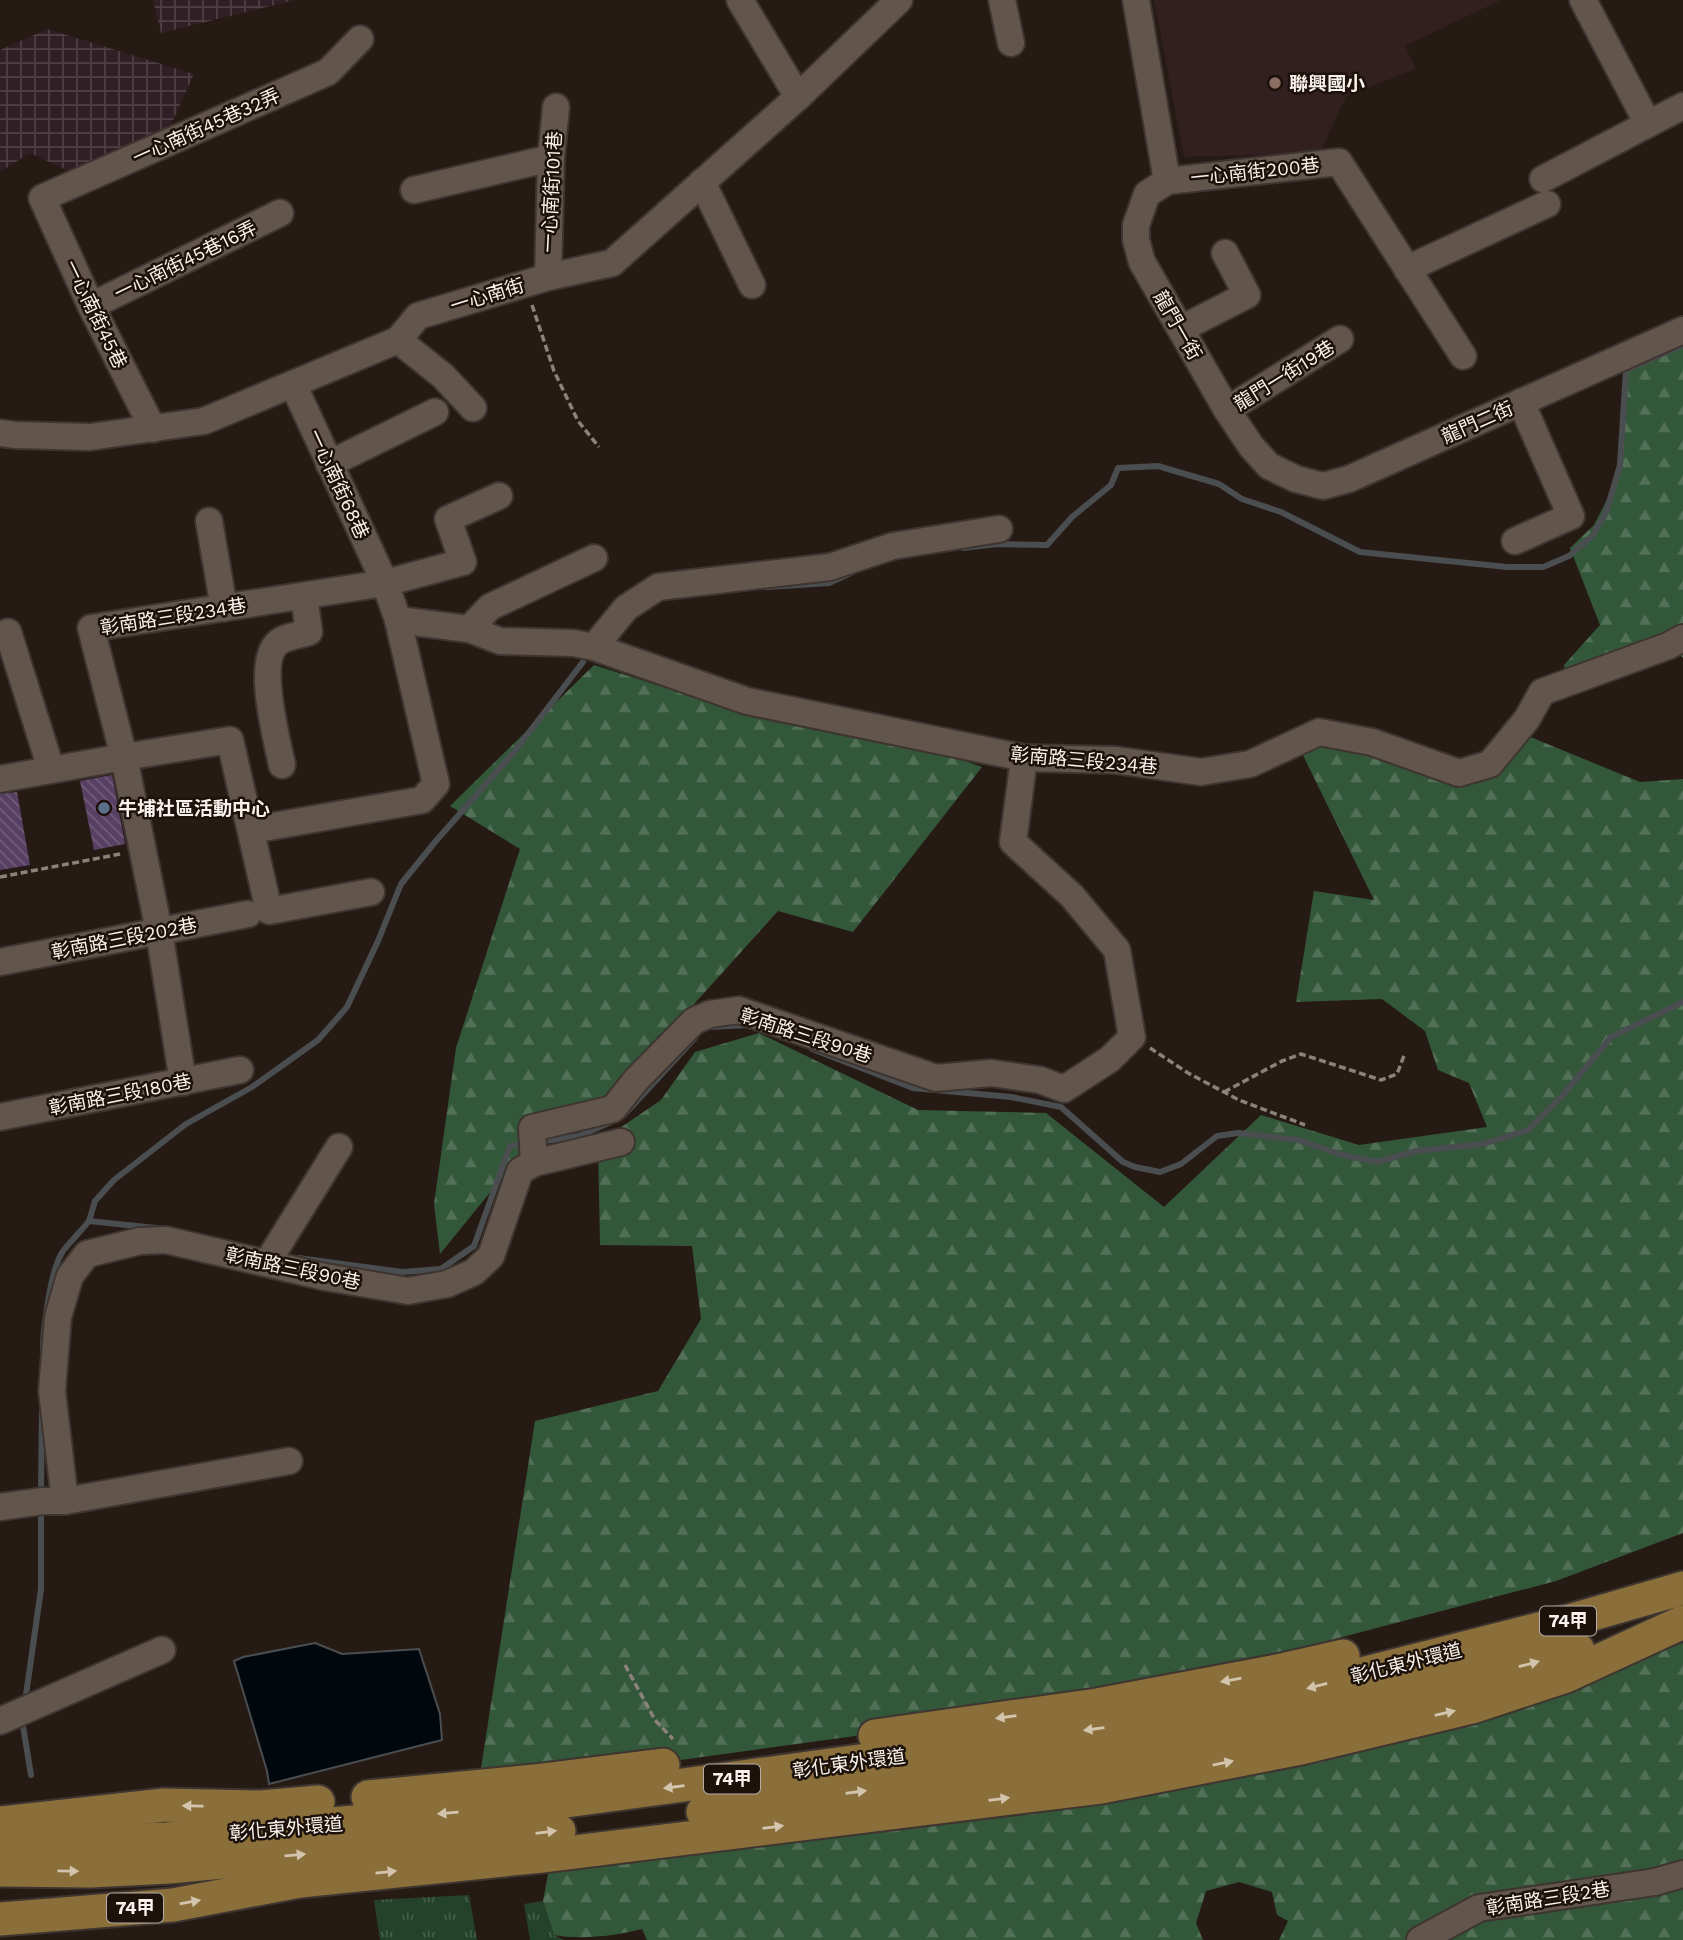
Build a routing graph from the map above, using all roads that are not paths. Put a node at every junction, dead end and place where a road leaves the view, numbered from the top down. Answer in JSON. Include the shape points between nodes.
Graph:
{"nodes":[{"id":1,"x":740,"y":0,"type":"edge"},
{"id":2,"x":899,"y":0,"type":"edge"},
{"id":3,"x":1002,"y":0,"type":"edge"},
{"id":4,"x":1136,"y":0,"type":"edge"},
{"id":5,"x":1583,"y":0,"type":"edge"},
{"id":6,"x":360,"y":39,"type":"dead end"},
{"id":7,"x":1012,"y":43,"type":"dead end"},
{"id":8,"x":798,"y":97,"type":"junction"},
{"id":9,"x":1683,"y":106,"type":"edge"},
{"id":10,"x":556,"y":107,"type":"dead end"},
{"id":11,"x":1648,"y":124,"type":"junction"},
{"id":12,"x":551,"y":158,"type":"junction"},
{"id":13,"x":1167,"y":181,"type":"junction"},
{"id":14,"x":702,"y":182,"type":"junction"},
{"id":15,"x":414,"y":190,"type":"dead end"},
{"id":16,"x":42,"y":198,"type":"joint"},
{"id":17,"x":280,"y":213,"type":"dead end"},
{"id":18,"x":1225,"y":253,"type":"dead end"},
{"id":19,"x":1407,"y":269,"type":"junction"},
{"id":20,"x":536,"y":280,"type":"junction"},
{"id":21,"x":752,"y":285,"type":"dead end"},
{"id":22,"x":90,"y":306,"type":"junction"},
{"id":23,"x":1181,"y":329,"type":"junction"},
{"id":24,"x":1683,"y":330,"type":"edge"},
{"id":25,"x":1340,"y":339,"type":"dead end"},
{"id":26,"x":398,"y":340,"type":"junction"},
{"id":27,"x":1463,"y":356,"type":"dead end"},
{"id":28,"x":293,"y":384,"type":"junction"},
{"id":29,"x":1521,"y":402,"type":"junction"},
{"id":30,"x":473,"y":408,"type":"dead end"},
{"id":31,"x":1227,"y":410,"type":"junction"},
{"id":32,"x":435,"y":412,"type":"dead end"},
{"id":33,"x":153,"y":429,"type":"junction"},
{"id":34,"x":0,"y":433,"type":"edge"},
{"id":35,"x":329,"y":464,"type":"junction"},
{"id":36,"x":1269,"y":466,"type":"joint"},
{"id":37,"x":499,"y":496,"type":"dead end"},
{"id":38,"x":208,"y":521,"type":"dead end"},
{"id":39,"x":999,"y":529,"type":"dead end"},
{"id":40,"x":1515,"y":541,"type":"dead end"},
{"id":41,"x":594,"y":558,"type":"dead end"},
{"id":42,"x":385,"y":583,"type":"junction"},
{"id":43,"x":304,"y":596,"type":"junction"},
{"id":44,"x":224,"y":608,"type":"junction"},
{"id":45,"x":398,"y":620,"type":"junction"},
{"id":46,"x":469,"y":629,"type":"junction"},
{"id":47,"x":8,"y":632,"type":"dead end"},
{"id":48,"x":1683,"y":638,"type":"edge"},
{"id":49,"x":594,"y":647,"type":"junction"},
{"id":50,"x":124,"y":757,"type":"junction"},
{"id":51,"x":1024,"y":758,"type":"junction"},
{"id":52,"x":282,"y":765,"type":"dead end"},
{"id":53,"x":51,"y":769,"type":"junction"},
{"id":54,"x":0,"y":779,"type":"edge"},
{"id":55,"x":251,"y":830,"type":"junction"},
{"id":56,"x":371,"y":892,"type":"dead end"},
{"id":57,"x":248,"y":914,"type":"dead end"},
{"id":58,"x":159,"y":931,"type":"junction"},
{"id":59,"x":0,"y":962,"type":"edge"},
{"id":60,"x":240,"y":1070,"type":"dead end"},
{"id":61,"x":183,"y":1082,"type":"junction"},
{"id":62,"x":0,"y":1117,"type":"edge"},
{"id":63,"x":621,"y":1142,"type":"dead end"},
{"id":64,"x":339,"y":1147,"type":"dead end"},
{"id":65,"x":534,"y":1163,"type":"junction"},
{"id":66,"x":267,"y":1263,"type":"junction"},
{"id":67,"x":289,"y":1461,"type":"dead end"},
{"id":68,"x":46,"y":1502,"type":"junction"},
{"id":69,"x":0,"y":1507,"type":"edge"},
{"id":70,"x":1682,"y":1588,"type":"edge"},
{"id":71,"x":1683,"y":1622,"type":"edge"},
{"id":72,"x":162,"y":1650,"type":"dead end"},
{"id":73,"x":1459,"y":1666,"type":"junction"},
{"id":74,"x":16,"y":1714,"type":"edge"},
{"id":75,"x":0,"y":1823,"type":"edge"},
{"id":76,"x":0,"y":1840,"type":"edge"},
{"id":77,"x":0,"y":1870,"type":"edge"},
{"id":78,"x":1683,"y":1874,"type":"edge"},
{"id":79,"x":0,"y":1919,"type":"edge"},
{"id":80,"x":1420,"y":1940,"type":"edge"}],
"edges":[{"from":1,"to":8,"type":"street"},
{"from":2,"to":8,"type":"street","name":"一心南街"},
{"from":3,"to":7,"type":"street"},
{"from":4,"to":13,"type":"street","name":"一心南街200巷"},
{"from":5,"to":11,"type":"street"},
{"from":6,"to":16,"type":"street","name":"一心南街45巷32弄","via":[[328,72]]},
{"from":8,"to":14,"type":"street","name":"一心南街"},
{"from":9,"to":11,"type":"street"},
{"from":10,"to":12,"type":"street","name":"一心南街101巷"},
{"from":11,"to":19,"type":"street","via":[[1545,192]]},
{"from":12,"to":15,"type":"street"},
{"from":12,"to":20,"type":"street","name":"一心南街101巷"},
{"from":13,"to":19,"type":"street","name":"一心南街200巷","via":[[1339,162]]},
{"from":13,"to":23,"type":"street","name":"龍門一街","via":[[1147,194],[1136,240],[1142,262]]},
{"from":14,"to":20,"type":"street","name":"一心南街","via":[[612,262]]},
{"from":14,"to":21,"type":"street"},
{"from":16,"to":22,"type":"street","name":"一心南街45巷"},
{"from":17,"to":22,"type":"street","name":"一心南街45巷16弄"},
{"from":18,"to":23,"type":"street","via":[[1247,295]]},
{"from":19,"to":27,"type":"street","name":"一心南街200巷"},
{"from":20,"to":26,"type":"street","name":"一心南街","via":[[418,316]]},
{"from":22,"to":33,"type":"street","name":"一心南街45巷"},
{"from":23,"to":31,"type":"street","name":"龍門一街"},
{"from":24,"to":29,"type":"street","name":"龍門二街"},
{"from":25,"to":31,"type":"street","name":"龍門一街19巷"},
{"from":26,"to":28,"type":"street","name":"一心南街"},
{"from":26,"to":30,"type":"street","via":[[443,376]]},
{"from":28,"to":33,"type":"street","name":"一心南街","via":[[204,421]]},
{"from":28,"to":35,"type":"street","name":"一心南街68巷"},
{"from":29,"to":36,"type":"street","name":"龍門二街","via":[[1349,479],[1323,486]]},
{"from":29,"to":40,"type":"street","via":[[1571,516]]},
{"from":31,"to":36,"type":"street","name":"龍門一街"},
{"from":32,"to":35,"type":"street"},
{"from":33,"to":34,"type":"street","name":"一心南街","via":[[90,437]]},
{"from":35,"to":42,"type":"street","name":"一心南街68巷"},
{"from":37,"to":42,"type":"street","name":"彰南路三段234巷","via":[[448,519],[463,562]]},
{"from":38,"to":44,"type":"street"},
{"from":39,"to":49,"type":"street","via":[[893,546],[830,567],[658,587],[626,608]]},
{"from":41,"to":46,"type":"street","via":[[490,607]]},
{"from":42,"to":43,"type":"street","name":"彰南路三段234巷"},
{"from":42,"to":45,"type":"street","name":"一心南街68巷"},
{"from":43,"to":44,"type":"street","name":"彰南路三段234巷"},
{"from":43,"to":52,"type":"street","via":[[309,632],[280,640],[271,652],[267,689]]},
{"from":44,"to":50,"type":"street","name":"彰南路三段234巷","via":[[91,628]]},
{"from":45,"to":46,"type":"street","name":"彰南路三段234巷"},
{"from":45,"to":55,"type":"street","name":"一心南街68巷","via":[[436,784],[422,800]]},
{"from":46,"to":49,"type":"street","name":"彰南路三段234巷","via":[[500,641]]},
{"from":47,"to":53,"type":"street"},
{"from":48,"to":51,"type":"street","name":"彰南路三段234巷","via":[[1542,692],[1527,719],[1490,764],[1459,773],[1372,742],[1319,732],[1250,764],[1201,772],[1115,760]]},
{"from":49,"to":51,"type":"street","name":"彰南路三段234巷","via":[[747,701]]},
{"from":50,"to":53,"type":"street"},
{"from":50,"to":55,"type":"street","via":[[230,740]]},
{"from":50,"to":58,"type":"street"},
{"from":51,"to":65,"type":"street","name":"彰南路三段90巷","via":[[1013,842],[1072,896],[1117,950],[1132,1037],[1110,1059],[1064,1089],[1040,1080],[991,1073],[936,1078],[739,1010],[710,1014],[694,1021],[613,1109],[531,1128]]},
{"from":53,"to":54,"type":"street"},
{"from":55,"to":56,"type":"street","via":[[269,911]]},
{"from":57,"to":58,"type":"street","name":"彰南路三段202巷"},
{"from":58,"to":59,"type":"street","name":"彰南路三段202巷"},
{"from":58,"to":61,"type":"street"},
{"from":60,"to":61,"type":"street","name":"彰南路三段180巷"},
{"from":61,"to":62,"type":"street","name":"彰南路三段180巷"},
{"from":63,"to":65,"type":"street"},
{"from":64,"to":66,"type":"street"},
{"from":65,"to":66,"type":"street","name":"彰南路三段90巷","via":[[520,1171],[491,1256],[474,1272],[447,1284],[408,1291]]},
{"from":66,"to":68,"type":"street","name":"彰南路三段90巷","via":[[166,1240],[140,1241],[87,1255],[70,1276],[58,1317]]},
{"from":67,"to":68,"type":"street"},
{"from":68,"to":69,"type":"street"},
{"from":70,"to":73,"type":"main road","name":"彰化東外環道","number":"74甲"},
{"from":70,"to":75,"type":"main road","number":"74甲","one_way":true,"via":[[1097,1704],[695,1761],[261,1807],[164,1805]]},
{"from":73,"to":71,"type":"main road","name":"彰化東外環道","number":"74甲","one_way":true},
{"from":79,"to":71,"type":"main road","number":"74甲","one_way":true,"via":[[173,1905],[300,1881],[1101,1787],[1301,1748],[1472,1707],[1566,1676]]},
{"from":72,"to":74,"type":"street"},
{"from":73,"to":76,"type":"main road","name":"彰化東外環道","number":"74甲","one_way":true,"via":[[1101,1728],[537,1805],[167,1839]]},
{"from":77,"to":73,"type":"main road","name":"彰化東外環道","number":"74甲","one_way":true,"via":[[169,1867],[527,1834],[1118,1756],[1290,1724]]},
{"from":78,"to":80,"type":"street","name":"彰南路三段2巷","via":[[1479,1908]]}]}
